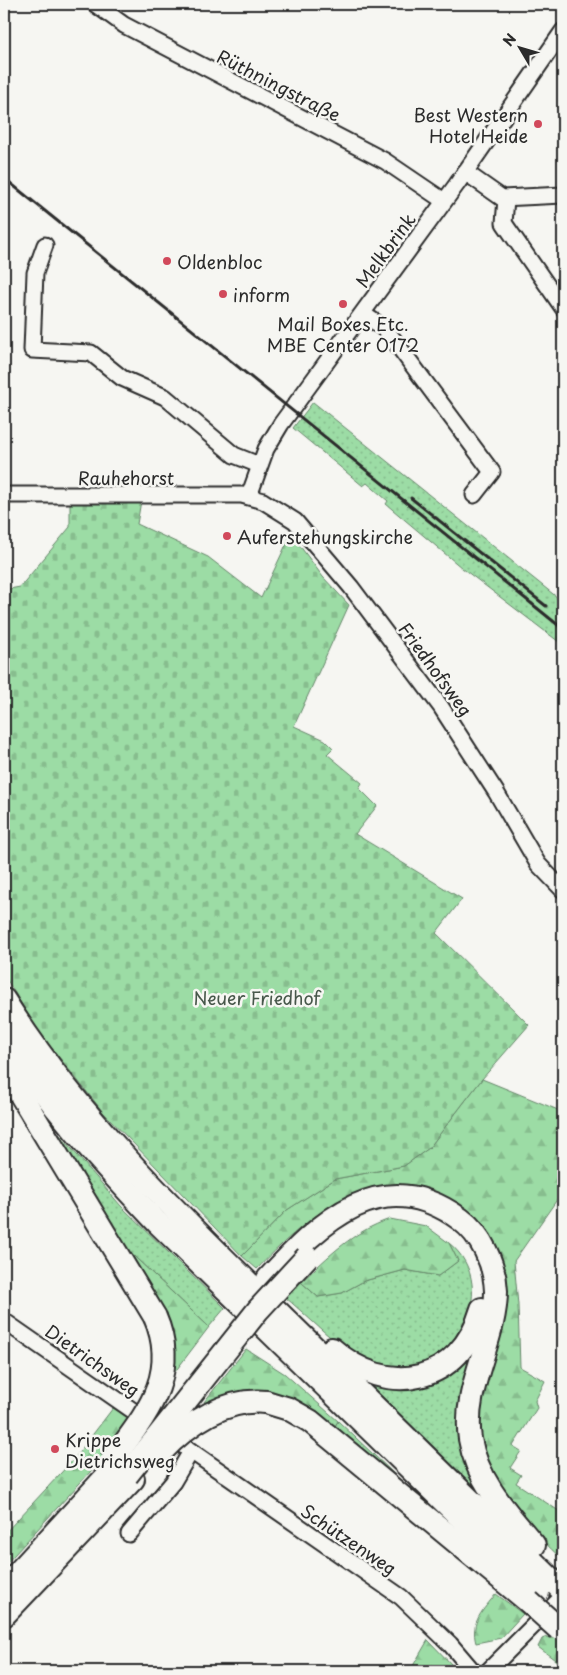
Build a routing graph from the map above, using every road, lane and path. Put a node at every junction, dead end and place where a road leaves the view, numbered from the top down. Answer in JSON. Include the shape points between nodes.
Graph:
{"nodes":[{"id":1,"x":94,"y":4,"type":"edge"},
{"id":2,"x":563,"y":31,"type":"edge"},
{"id":3,"x":465,"y":172,"type":"junction"},
{"id":4,"x":563,"y":195,"type":"edge"},
{"id":5,"x":506,"y":199,"type":"junction"},
{"id":6,"x":444,"y":201,"type":"junction"},
{"id":7,"x":45,"y":245,"type":"dead end"},
{"id":8,"x":563,"y":308,"type":"edge"},
{"id":9,"x":362,"y":314,"type":"junction"},
{"id":10,"x":259,"y":466,"type":"junction"},
{"id":11,"x":4,"y":495,"type":"edge"},
{"id":12,"x":474,"y":495,"type":"dead end"},
{"id":13,"x":249,"y":496,"type":"junction"},
{"id":14,"x":563,"y":890,"type":"edge"},
{"id":15,"x":4,"y":1000,"type":"edge"},
{"id":16,"x":4,"y":1035,"type":"edge"},
{"id":17,"x":4,"y":1067,"type":"edge"},
{"id":18,"x":302,"y":1252,"type":"junction"},
{"id":19,"x":275,"y":1309,"type":"junction"},
{"id":20,"x":4,"y":1321,"type":"edge"},
{"id":21,"x":160,"y":1430,"type":"joint"},
{"id":22,"x":190,"y":1453,"type":"junction"},
{"id":23,"x":122,"y":1471,"type":"junction"},
{"id":24,"x":129,"y":1534,"type":"dead end"},
{"id":25,"x":552,"y":1587,"type":"edge"},
{"id":26,"x":4,"y":1588,"type":"edge"},
{"id":27,"x":4,"y":1615,"type":"edge"},
{"id":28,"x":562,"y":1626,"type":"edge"},
{"id":29,"x":473,"y":1671,"type":"edge"},
{"id":30,"x":488,"y":1671,"type":"edge"}],
"edges":[{"from":1,"to":6,"type":"street","name":"Rüthningstraße","via":[[124,25],[385,162]]},
{"from":2,"to":3,"type":"street","name":"Melkbrink"},
{"from":3,"to":5,"type":"street"},
{"from":3,"to":6,"type":"street","name":"Melkbrink"},
{"from":4,"to":5,"type":"street"},
{"from":5,"to":8,"type":"street","via":[[504,223]]},
{"from":6,"to":9,"type":"street","name":"Melkbrink"},
{"from":7,"to":10,"type":"street","via":[[35,274],[32,350],[91,353],[122,378],[165,397],[234,455]]},
{"from":9,"to":10,"type":"street","name":"Melkbrink","via":[[278,429]]},
{"from":9,"to":12,"type":"street","via":[[386,330],[492,472]]},
{"from":10,"to":13,"type":"street","name":"Melkbrink"},
{"from":11,"to":13,"type":"street","name":"Rauhehorst"},
{"from":13,"to":14,"type":"street","name":"Friedhofsweg","via":[[295,521],[352,587],[441,707],[538,864]]},
{"from":15,"to":19,"type":"highway","via":[[45,1062],[115,1147],[171,1208]]},
{"from":16,"to":25,"type":"highway","via":[[61,1116],[157,1222]]},
{"from":17,"to":23,"type":"highway","bridge":true,"via":[[155,1317],[164,1362],[160,1384]]},
{"from":18,"to":19,"type":"highway","via":[[356,1218],[377,1210],[394,1207],[424,1212],[449,1226],[475,1257],[483,1288],[478,1323],[459,1353],[446,1365],[427,1375],[385,1378],[350,1363],[299,1320]]},
{"from":18,"to":23,"type":"highway","bridge":true,"via":[[258,1310]]},
{"from":18,"to":25,"type":"highway","via":[[330,1219],[350,1207],[384,1196],[421,1199],[437,1204],[464,1222],[476,1235],[489,1260],[496,1292],[469,1415],[474,1455],[498,1502]]},
{"from":19,"to":25,"type":"highway"},
{"from":20,"to":21,"type":"street","name":"Dietrichsweg"},
{"from":21,"to":22,"type":"street","name":"Schützenweg"},
{"from":22,"to":24,"type":"street","via":[[174,1482]]},
{"from":22,"to":29,"type":"street","name":"Schützenweg","via":[[401,1597]]},
{"from":23,"to":25,"type":"highway","bridge":true,"via":[[207,1415],[239,1402],[266,1402],[289,1409],[310,1421]]},
{"from":23,"to":26,"type":"highway","via":[[90,1495]]},
{"from":23,"to":27,"type":"highway","via":[[73,1541]]},
{"from":25,"to":28,"type":"highway","bridge":true},
{"from":25,"to":30,"type":"street"}]}
